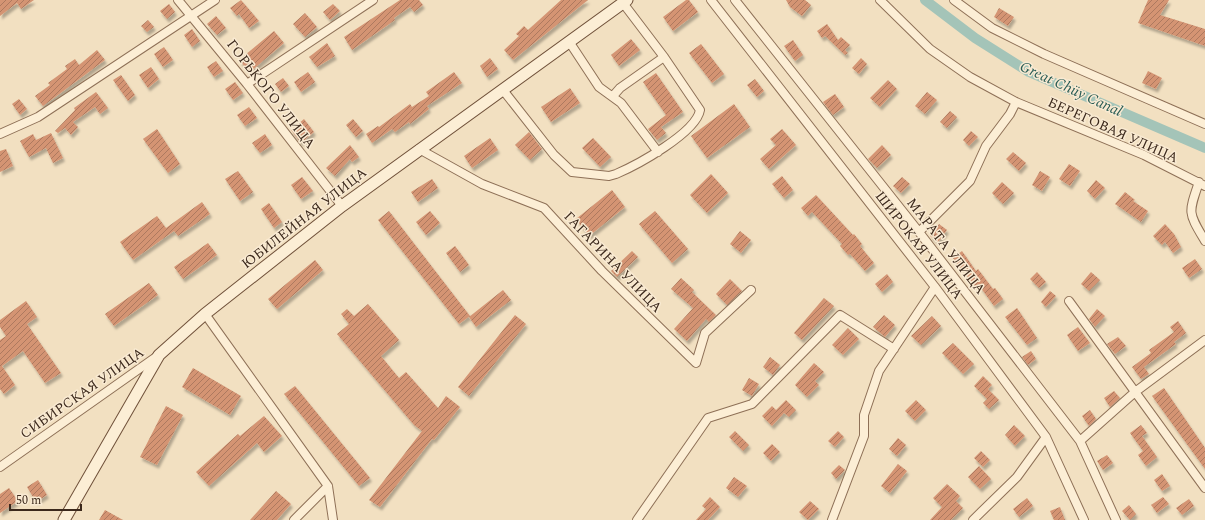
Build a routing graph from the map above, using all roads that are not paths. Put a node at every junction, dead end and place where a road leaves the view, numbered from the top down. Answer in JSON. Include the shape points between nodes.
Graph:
{"nodes":[{"id":1,"x":178,"y":0,"type":"edge"},
{"id":2,"x":214,"y":0,"type":"edge"},
{"id":3,"x":373,"y":0,"type":"edge"},
{"id":4,"x":711,"y":0,"type":"edge"},
{"id":5,"x":735,"y":0,"type":"edge"},
{"id":6,"x":880,"y":0,"type":"edge"},
{"id":7,"x":954,"y":0,"type":"edge"},
{"id":8,"x":625,"y":2,"type":"edge"},
{"id":9,"x":191,"y":15,"type":"junction"},
{"id":10,"x":570,"y":43,"type":"junction"},
{"id":11,"x":664,"y":57,"type":"junction"},
{"id":12,"x":247,"y":84,"type":"junction"},
{"id":13,"x":503,"y":90,"type":"junction"},
{"id":14,"x":613,"y":96,"type":"junction"},
{"id":15,"x":1016,"y":102,"type":"junction"},
{"id":16,"x":1205,"y":124,"type":"edge"},
{"id":17,"x":0,"y":134,"type":"edge"},
{"id":18,"x":419,"y":149,"type":"junction"},
{"id":19,"x":658,"y":152,"type":"junction"},
{"id":20,"x":1202,"y":184,"type":"edge"},
{"id":21,"x":342,"y":206,"type":"junction"},
{"id":22,"x":919,"y":232,"type":"junction"},
{"id":23,"x":1205,"y":241,"type":"edge"},
{"id":24,"x":935,"y":287,"type":"junction"},
{"id":25,"x":751,"y":290,"type":"dead end"},
{"id":26,"x":1069,"y":301,"type":"dead end"},
{"id":27,"x":205,"y":314,"type":"junction"},
{"id":28,"x":1205,"y":340,"type":"edge"},
{"id":29,"x":894,"y":349,"type":"junction"},
{"id":30,"x":159,"y":355,"type":"junction"},
{"id":31,"x":1135,"y":392,"type":"junction"},
{"id":32,"x":1046,"y":437,"type":"junction"},
{"id":33,"x":1080,"y":441,"type":"junction"},
{"id":34,"x":0,"y":467,"type":"edge"},
{"id":35,"x":328,"y":486,"type":"junction"},
{"id":36,"x":1205,"y":488,"type":"edge"},
{"id":37,"x":64,"y":520,"type":"edge"},
{"id":38,"x":294,"y":520,"type":"edge"},
{"id":39,"x":333,"y":520,"type":"edge"},
{"id":40,"x":637,"y":520,"type":"edge"},
{"id":41,"x":832,"y":520,"type":"edge"},
{"id":42,"x":973,"y":520,"type":"edge"},
{"id":43,"x":1084,"y":520,"type":"edge"},
{"id":44,"x":1116,"y":520,"type":"edge"}],
"edges":[{"from":1,"to":9,"type":"street","name":"ГОРЬКОГО УЛИЦА"},
{"from":2,"to":9,"type":"street"},
{"from":3,"to":12,"type":"street"},
{"from":4,"to":24,"type":"street","name":"ШИРОКАЯ УЛИЦА"},
{"from":5,"to":22,"type":"street","name":"МАРАТА УЛИЦА"},
{"from":6,"to":15,"type":"street","name":"БЕРЕГОВАЯ УЛИЦА","via":[[930,49],[970,77]]},
{"from":7,"to":16,"type":"street","via":[[992,28],[1044,54]]},
{"from":8,"to":10,"type":"main road","name":"ЮБИЛЕЙНАЯ УЛИЦА"},
{"from":8,"to":11,"type":"street"},
{"from":9,"to":12,"type":"street","name":"ГОРЬКОГО УЛИЦА"},
{"from":9,"to":17,"type":"street","via":[[38,117]]},
{"from":10,"to":13,"type":"main road","name":"ЮБИЛЕЙНАЯ УЛИЦА"},
{"from":10,"to":14,"type":"street","via":[[599,87]]},
{"from":11,"to":14,"type":"street","via":[[625,84]]},
{"from":11,"to":19,"type":"street","via":[[700,110],[695,120]]},
{"from":12,"to":21,"type":"street","name":"ГОРЬКОГО УЛИЦА"},
{"from":13,"to":18,"type":"main road","name":"ЮБИЛЕЙНАЯ УЛИЦА"},
{"from":13,"to":19,"type":"street","via":[[554,155],[572,172],[609,176]]},
{"from":14,"to":19,"type":"street"},
{"from":15,"to":20,"type":"street","name":"БЕРЕГОВАЯ УЛИЦА","via":[[1144,155]]},
{"from":15,"to":22,"type":"street","via":[[986,146],[970,182]]},
{"from":18,"to":21,"type":"main road","name":"ЮБИЛЕЙНАЯ УЛИЦА"},
{"from":18,"to":25,"type":"street","name":"ГАГАРИНА УЛИЦА","via":[[482,184],[544,208],[602,271],[696,363],[705,333]]},
{"from":20,"to":23,"type":"street","name":"БЕРЕГОВАЯ УЛИЦА","via":[[1192,204],[1191,218]]},
{"from":21,"to":27,"type":"main road","name":"ЮБИЛЕЙНАЯ УЛИЦА"},
{"from":22,"to":33,"type":"street","name":"МАРАТА УЛИЦА"},
{"from":24,"to":29,"type":"street"},
{"from":24,"to":32,"type":"street","name":"ШИРОКАЯ УЛИЦА"},
{"from":26,"to":31,"type":"street"},
{"from":27,"to":30,"type":"main road","name":"ЮБИЛЕЙНАЯ УЛИЦА"},
{"from":27,"to":35,"type":"street"},
{"from":28,"to":31,"type":"street"},
{"from":29,"to":40,"type":"street","via":[[840,315],[752,404],[708,418]]},
{"from":29,"to":41,"type":"street","via":[[879,371],[864,415],[864,436]]},
{"from":30,"to":34,"type":"street","name":"СИБИРСКАЯ УЛИЦА"},
{"from":30,"to":37,"type":"main road","name":"ЮБИЛЕЙНАЯ УЛИЦА"},
{"from":31,"to":33,"type":"street"},
{"from":31,"to":36,"type":"street"},
{"from":32,"to":42,"type":"street","via":[[1017,478]]},
{"from":32,"to":43,"type":"street","name":"ШИРОКАЯ УЛИЦА"},
{"from":33,"to":44,"type":"street","name":"МАРАТА УЛИЦА"},
{"from":35,"to":38,"type":"street"},
{"from":35,"to":39,"type":"street"}]}
